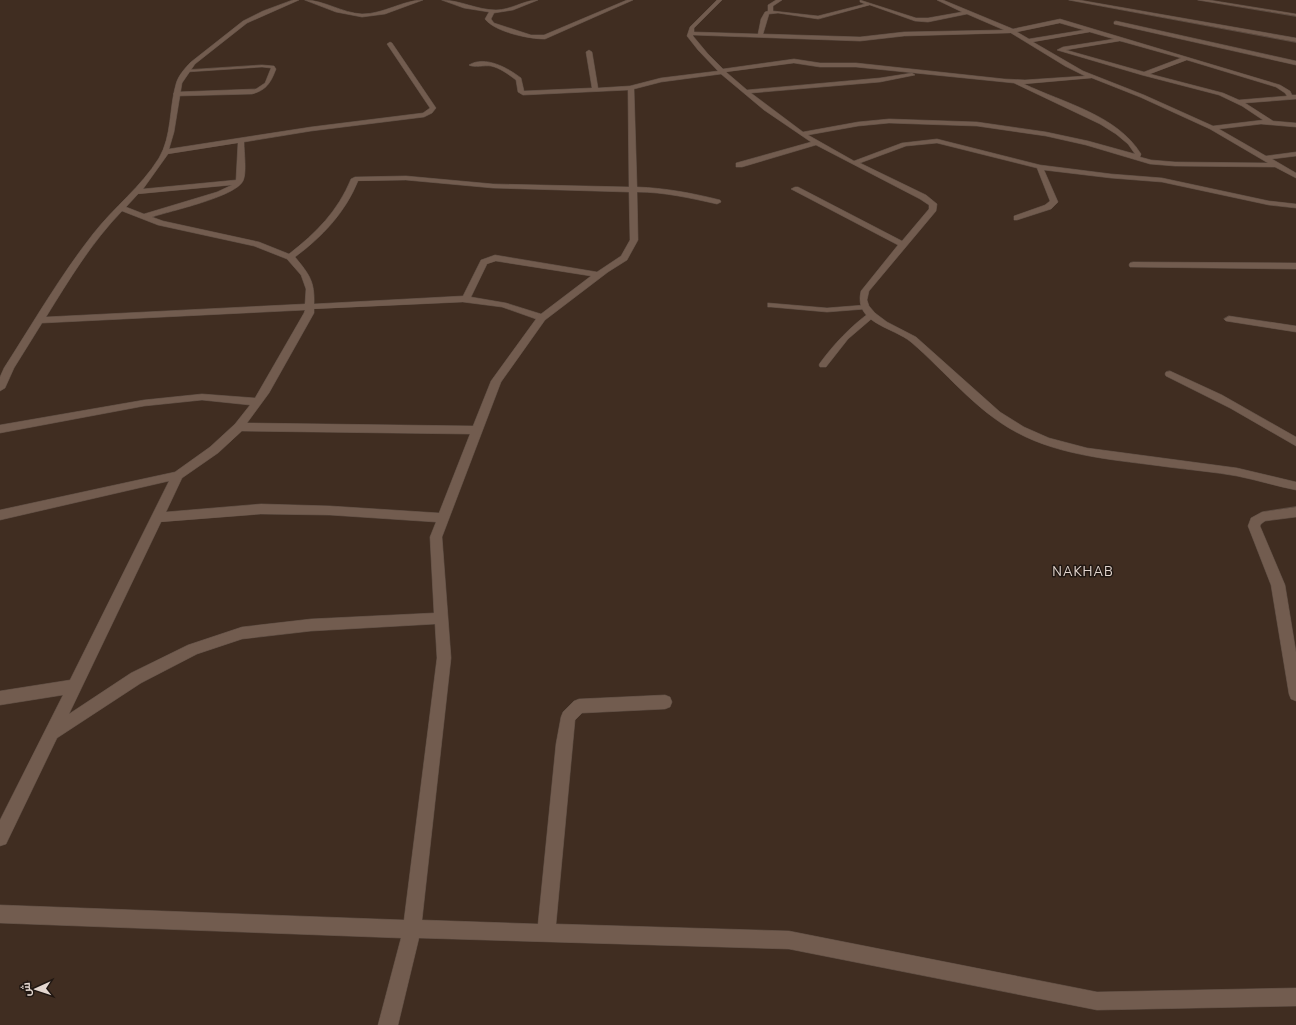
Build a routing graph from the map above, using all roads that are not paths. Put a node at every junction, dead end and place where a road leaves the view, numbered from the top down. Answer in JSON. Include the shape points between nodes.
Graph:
{"nodes":[{"id":1,"x":298,"y":0,"type":"edge"},
{"id":2,"x":307,"y":0,"type":"edge"},
{"id":3,"x":421,"y":0,"type":"edge"},
{"id":4,"x":444,"y":0,"type":"edge"},
{"id":5,"x":536,"y":0,"type":"edge"},
{"id":6,"x":631,"y":0,"type":"edge"},
{"id":7,"x":720,"y":0,"type":"edge"},
{"id":8,"x":780,"y":0,"type":"edge"},
{"id":9,"x":859,"y":0,"type":"edge"},
{"id":10,"x":939,"y":0,"type":"edge"},
{"id":11,"x":1072,"y":0,"type":"edge"},
{"id":12,"x":1200,"y":0,"type":"edge"},
{"id":13,"x":330,"y":2,"type":"dead end"},
{"id":14,"x":1229,"y":3,"type":"edge"},
{"id":15,"x":869,"y":4,"type":"junction"},
{"id":16,"x":322,"y":5,"type":"junction"},
{"id":17,"x":1127,"y":10,"type":"junction"},
{"id":18,"x":492,"y":11,"type":"junction"},
{"id":19,"x":771,"y":12,"type":"junction"},
{"id":20,"x":968,"y":12,"type":"junction"},
{"id":21,"x":1296,"y":15,"type":"edge"},
{"id":22,"x":1116,"y":23,"type":"junction"},
{"id":23,"x":1107,"y":26,"type":"dead end"},
{"id":24,"x":1100,"y":29,"type":"dead end"},
{"id":25,"x":1012,"y":31,"type":"junction"},
{"id":26,"x":1092,"y":31,"type":"junction"},
{"id":27,"x":691,"y":33,"type":"junction"},
{"id":28,"x":760,"y":36,"type":"junction"},
{"id":29,"x":1120,"y":40,"type":"junction"},
{"id":30,"x":1296,"y":40,"type":"edge"},
{"id":31,"x":1028,"y":41,"type":"junction"},
{"id":32,"x":390,"y":44,"type":"dead end"},
{"id":33,"x":1216,"y":46,"type":"junction"},
{"id":34,"x":1210,"y":49,"type":"dead end"},
{"id":35,"x":1060,"y":50,"type":"junction"},
{"id":36,"x":589,"y":52,"type":"dead end"},
{"id":37,"x":1046,"y":52,"type":"junction"},
{"id":38,"x":1197,"y":55,"type":"dead end"},
{"id":39,"x":1189,"y":58,"type":"junction"},
{"id":40,"x":1296,"y":63,"type":"edge"},
{"id":41,"x":812,"y":64,"type":"junction"},
{"id":42,"x":472,"y":65,"type":"dead end"},
{"id":43,"x":722,"y":71,"type":"junction"},
{"id":44,"x":186,"y":72,"type":"junction"},
{"id":45,"x":927,"y":72,"type":"junction"},
{"id":46,"x":823,"y":74,"type":"dead end"},
{"id":47,"x":1144,"y":74,"type":"junction"},
{"id":48,"x":1093,"y":76,"type":"junction"},
{"id":49,"x":829,"y":78,"type":"dead end"},
{"id":50,"x":1015,"y":81,"type":"junction"},
{"id":51,"x":835,"y":84,"type":"junction"},
{"id":52,"x":631,"y":88,"type":"junction"},
{"id":53,"x":595,"y":89,"type":"junction"},
{"id":54,"x":746,"y":92,"type":"junction"},
{"id":55,"x":176,"y":94,"type":"junction"},
{"id":56,"x":1293,"y":97,"type":"edge"},
{"id":57,"x":1239,"y":102,"type":"junction"},
{"id":58,"x":1270,"y":122,"type":"junction"},
{"id":59,"x":1296,"y":125,"type":"edge"},
{"id":60,"x":1212,"y":128,"type":"junction"},
{"id":61,"x":802,"y":134,"type":"junction"},
{"id":62,"x":241,"y":140,"type":"junction"},
{"id":63,"x":816,"y":143,"type":"junction"},
{"id":64,"x":165,"y":152,"type":"junction"},
{"id":65,"x":1296,"y":154,"type":"edge"},
{"id":66,"x":1136,"y":158,"type":"junction"},
{"id":67,"x":1264,"y":158,"type":"junction"},
{"id":68,"x":855,"y":163,"type":"junction"},
{"id":69,"x":739,"y":165,"type":"dead end"},
{"id":70,"x":1277,"y":165,"type":"junction"},
{"id":71,"x":1040,"y":167,"type":"junction"},
{"id":72,"x":1296,"y":176,"type":"edge"},
{"id":73,"x":239,"y":182,"type":"junction"},
{"id":74,"x":632,"y":188,"type":"junction"},
{"id":75,"x":795,"y":189,"type":"dead end"},
{"id":76,"x":137,"y":192,"type":"junction"},
{"id":77,"x":717,"y":202,"type":"dead end"},
{"id":78,"x":1296,"y":206,"type":"edge"},
{"id":79,"x":121,"y":208,"type":"junction"},
{"id":80,"x":143,"y":217,"type":"junction"},
{"id":81,"x":1017,"y":218,"type":"dead end"},
{"id":82,"x":904,"y":245,"type":"junction"},
{"id":83,"x":290,"y":257,"type":"junction"},
{"id":84,"x":1134,"y":265,"type":"dead end"},
{"id":85,"x":1296,"y":266,"type":"edge"},
{"id":86,"x":598,"y":275,"type":"junction"},
{"id":87,"x":466,"y":299,"type":"junction"},
{"id":88,"x":771,"y":305,"type":"dead end"},
{"id":89,"x":309,"y":307,"type":"junction"},
{"id":90,"x":865,"y":308,"type":"junction"},
{"id":91,"x":872,"y":315,"type":"junction"},
{"id":92,"x":542,"y":318,"type":"junction"},
{"id":93,"x":39,"y":320,"type":"junction"},
{"id":94,"x":1230,"y":320,"type":"dead end"},
{"id":95,"x":1296,"y":329,"type":"edge"},
{"id":96,"x":822,"y":365,"type":"dead end"},
{"id":97,"x":1170,"y":374,"type":"dead end"},
{"id":98,"x":0,"y":388,"type":"edge"},
{"id":99,"x":257,"y":402,"type":"junction"},
{"id":100,"x":239,"y":427,"type":"junction"},
{"id":101,"x":0,"y":429,"type":"edge"},
{"id":102,"x":477,"y":430,"type":"junction"},
{"id":103,"x":1296,"y":442,"type":"edge"},
{"id":104,"x":178,"y":475,"type":"junction"},
{"id":105,"x":1296,"y":486,"type":"edge"},
{"id":106,"x":1296,"y":512,"type":"edge"},
{"id":107,"x":0,"y":515,"type":"edge"},
{"id":108,"x":157,"y":518,"type":"junction"},
{"id":109,"x":444,"y":518,"type":"junction"},
{"id":110,"x":442,"y":618,"type":"junction"},
{"id":111,"x":75,"y":686,"type":"junction"},
{"id":112,"x":1296,"y":694,"type":"edge"},
{"id":113,"x":0,"y":698,"type":"edge"},
{"id":114,"x":665,"y":702,"type":"dead end"},
{"id":115,"x":52,"y":732,"type":"junction"},
{"id":116,"x":0,"y":838,"type":"edge"},
{"id":117,"x":0,"y":914,"type":"edge"},
{"id":118,"x":412,"y":930,"type":"junction"},
{"id":119,"x":546,"y":933,"type":"junction"},
{"id":120,"x":1296,"y":997,"type":"edge"},
{"id":121,"x":388,"y":1025,"type":"edge"}],
"edges":[{"from":1,"to":44,"type":"street","via":[[246,22]]},
{"from":2,"to":16,"type":"street"},
{"from":3,"to":16,"type":"street","via":[[370,15],[352,14]]},
{"from":4,"to":18,"type":"street"},
{"from":5,"to":18,"type":"street","via":[[511,9]]},
{"from":6,"to":18,"type":"street","via":[[552,34],[536,38],[492,24],[488,19]]},
{"from":7,"to":27,"type":"street","via":[[692,28]]},
{"from":8,"to":19,"type":"street","via":[[770,5]]},
{"from":9,"to":15,"type":"street"},
{"from":10,"to":20,"type":"street"},
{"from":11,"to":17,"type":"street"},
{"from":12,"to":14,"type":"street"},
{"from":13,"to":16,"type":"street"},
{"from":14,"to":21,"type":"street"},
{"from":15,"to":19,"type":"street","via":[[818,18]]},
{"from":15,"to":20,"type":"street","via":[[921,20]]},
{"from":17,"to":22,"type":"street"},
{"from":17,"to":30,"type":"street"},
{"from":19,"to":28,"type":"street","via":[[767,13],[764,19]]},
{"from":20,"to":25,"type":"street"},
{"from":22,"to":23,"type":"street"},
{"from":22,"to":33,"type":"street"},
{"from":24,"to":26,"type":"street"},
{"from":25,"to":26,"type":"street","via":[[1057,21]]},
{"from":25,"to":28,"type":"street","via":[[904,34],[860,39]]},
{"from":25,"to":31,"type":"street"},
{"from":26,"to":29,"type":"street"},
{"from":26,"to":31,"type":"street"},
{"from":27,"to":28,"type":"street"},
{"from":27,"to":43,"type":"street","via":[[690,36],[696,45]]},
{"from":29,"to":35,"type":"street"},
{"from":29,"to":39,"type":"street"},
{"from":31,"to":37,"type":"street"},
{"from":32,"to":62,"type":"street","via":[[433,108],[430,112]]},
{"from":33,"to":34,"type":"street"},
{"from":33,"to":40,"type":"street"},
{"from":35,"to":37,"type":"street"},
{"from":35,"to":47,"type":"street"},
{"from":36,"to":53,"type":"street"},
{"from":37,"to":48,"type":"street","via":[[1067,65]]},
{"from":38,"to":39,"type":"street"},
{"from":39,"to":47,"type":"street"},
{"from":39,"to":56,"type":"street","via":[[1278,86]]},
{"from":41,"to":43,"type":"street","via":[[794,61]]},
{"from":41,"to":45,"type":"street","via":[[856,65]]},
{"from":41,"to":46,"type":"street"},
{"from":42,"to":53,"type":"street","via":[[482,63],[502,68],[520,79],[523,93]]},
{"from":43,"to":52,"type":"street","via":[[636,84]]},
{"from":43,"to":54,"type":"street"},
{"from":44,"to":55,"type":"street"},
{"from":44,"to":55,"type":"lane","via":[[262,66],[274,69],[267,86],[261,90]]},
{"from":45,"to":50,"type":"street"},
{"from":45,"to":51,"type":"street"},
{"from":47,"to":57,"type":"street","via":[[1221,94]]},
{"from":48,"to":50,"type":"street"},
{"from":48,"to":60,"type":"street"},
{"from":49,"to":51,"type":"street"},
{"from":50,"to":66,"type":"street","via":[[1103,122],[1137,150]]},
{"from":51,"to":54,"type":"street"},
{"from":52,"to":53,"type":"street"},
{"from":52,"to":74,"type":"street"},
{"from":54,"to":61,"type":"street"},
{"from":55,"to":64,"type":"street","via":[[171,132]]},
{"from":56,"to":57,"type":"street"},
{"from":57,"to":58,"type":"street"},
{"from":58,"to":59,"type":"street"},
{"from":58,"to":60,"type":"street"},
{"from":60,"to":67,"type":"street"},
{"from":61,"to":63,"type":"street"},
{"from":61,"to":66,"type":"street","via":[[890,121],[977,124],[1074,140]]},
{"from":62,"to":64,"type":"street"},
{"from":62,"to":73,"type":"street"},
{"from":63,"to":68,"type":"street"},
{"from":63,"to":69,"type":"street"},
{"from":64,"to":76,"type":"street","via":[[155,170]]},
{"from":65,"to":67,"type":"street"},
{"from":66,"to":70,"type":"street","via":[[1175,164]]},
{"from":67,"to":70,"type":"street"},
{"from":68,"to":71,"type":"street","via":[[904,143],[920,140],[937,141]]},
{"from":68,"to":82,"type":"street","via":[[924,197],[933,204],[933,210]]},
{"from":70,"to":72,"type":"street"},
{"from":71,"to":78,"type":"street","via":[[1104,176],[1162,180],[1268,203]]},
{"from":71,"to":81,"type":"street","via":[[1054,202],[1048,207]]},
{"from":73,"to":76,"type":"street"},
{"from":73,"to":80,"type":"street","via":[[220,194]]},
{"from":74,"to":77,"type":"street","via":[[673,192]]},
{"from":74,"to":83,"type":"street","via":[[493,186],[406,178],[355,179],[343,204],[317,236]]},
{"from":74,"to":86,"type":"street","via":[[634,240],[624,258]]},
{"from":75,"to":82,"type":"street"},
{"from":76,"to":79,"type":"street"},
{"from":79,"to":80,"type":"street"},
{"from":79,"to":93,"type":"street","via":[[82,253]]},
{"from":80,"to":83,"type":"street","via":[[256,244]]},
{"from":82,"to":90,"type":"street","via":[[865,291],[862,300]]},
{"from":83,"to":89,"type":"street","via":[[306,274],[310,289]]},
{"from":84,"to":85,"type":"street"},
{"from":86,"to":87,"type":"street","via":[[495,258],[484,262]]},
{"from":86,"to":92,"type":"street"},
{"from":87,"to":89,"type":"street"},
{"from":87,"to":92,"type":"street","via":[[499,302]]},
{"from":88,"to":90,"type":"lane","via":[[828,310]]},
{"from":89,"to":93,"type":"street"},
{"from":89,"to":99,"type":"street","via":[[309,313]]},
{"from":90,"to":91,"type":"street"},
{"from":91,"to":96,"type":"lane","via":[[837,345]]},
{"from":91,"to":105,"type":"street","via":[[913,339],[996,415],[1020,430],[1046,441],[1087,452],[1237,472]]},
{"from":92,"to":102,"type":"street","via":[[496,381]]},
{"from":93,"to":98,"type":"street","via":[[9,368]]},
{"from":94,"to":95,"type":"street"},
{"from":97,"to":103,"type":"street","via":[[1208,391]]},
{"from":99,"to":100,"type":"street"},
{"from":99,"to":101,"type":"street","via":[[202,397],[144,404]]},
{"from":100,"to":102,"type":"street"},
{"from":100,"to":104,"type":"street","via":[[214,450]]},
{"from":102,"to":109,"type":"street"},
{"from":104,"to":107,"type":"street"},
{"from":104,"to":108,"type":"street"},
{"from":106,"to":112,"type":"street","via":[[1262,517],[1255,521],[1254,526],[1278,585]]},
{"from":108,"to":109,"type":"street","via":[[260,509]]},
{"from":108,"to":111,"type":"street"},
{"from":109,"to":110,"type":"street","via":[[436,537]]},
{"from":110,"to":115,"type":"street","via":[[311,625],[242,633],[193,649],[136,678]]},
{"from":110,"to":118,"type":"street","via":[[444,658]]},
{"from":111,"to":113,"type":"street"},
{"from":111,"to":115,"type":"street"},
{"from":114,"to":119,"type":"street","via":[[579,706],[568,717]]},
{"from":115,"to":116,"type":"street"},
{"from":117,"to":118,"type":"street"},
{"from":118,"to":119,"type":"street"},
{"from":118,"to":121,"type":"street"},
{"from":119,"to":120,"type":"street","via":[[789,940],[1097,1001]]}]}
